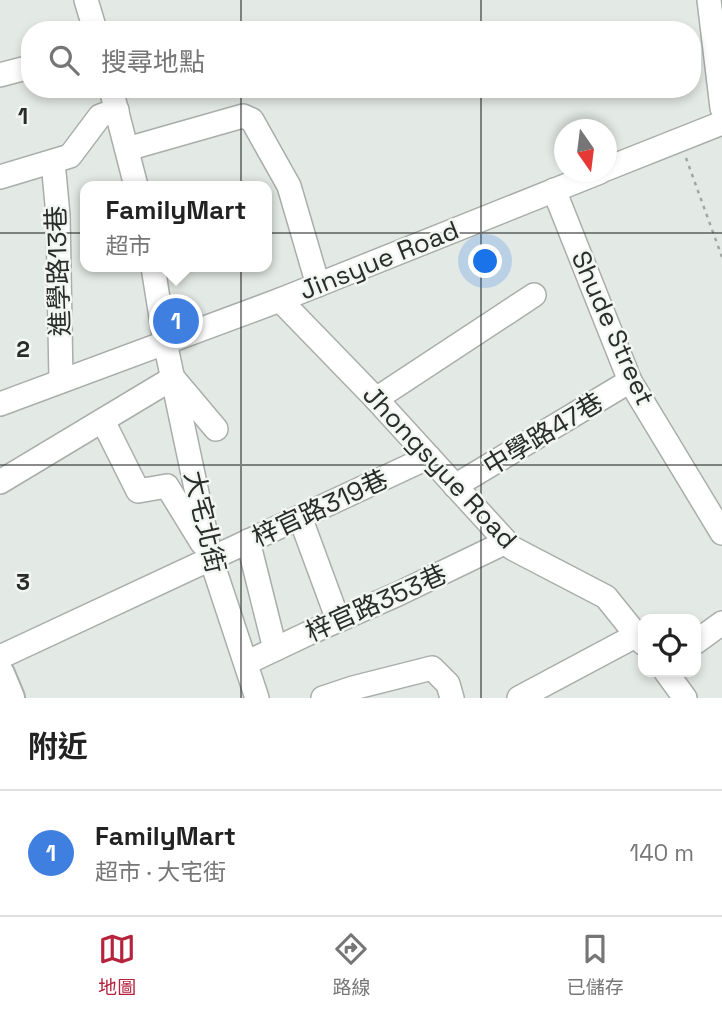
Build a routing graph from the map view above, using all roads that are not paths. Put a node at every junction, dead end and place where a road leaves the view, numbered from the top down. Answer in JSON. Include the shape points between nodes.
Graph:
{"nodes":[{"id":1,"x":86,"y":0,"type":"edge"},
{"id":2,"x":709,"y":0,"type":"edge"},
{"id":3,"x":92,"y":21,"type":"edge"},
{"id":4,"x":21,"y":69,"type":"edge"},
{"id":5,"x":0,"y":75,"type":"edge"},
{"id":6,"x":114,"y":99,"type":"edge"},
{"id":7,"x":722,"y":108,"type":"edge"},
{"id":8,"x":722,"y":123,"type":"edge"},
{"id":9,"x":127,"y":149,"type":"junction"},
{"id":10,"x":53,"y":162,"type":"junction"},
{"id":11,"x":617,"y":165,"type":"edge"},
{"id":12,"x":0,"y":177,"type":"edge"},
{"id":13,"x":135,"y":181,"type":"edge"},
{"id":14,"x":574,"y":182,"type":"edge"},
{"id":15,"x":554,"y":190,"type":"junction"},
{"id":16,"x":154,"y":272,"type":"edge"},
{"id":17,"x":318,"y":285,"type":"junction"},
{"id":18,"x":534,"y":295,"type":"dead end"},
{"id":19,"x":280,"y":300,"type":"junction"},
{"id":20,"x":165,"y":342,"type":"junction"},
{"id":21,"x":173,"y":378,"type":"junction"},
{"id":22,"x":61,"y":381,"type":"junction"},
{"id":23,"x":630,"y":381,"type":"junction"},
{"id":24,"x":376,"y":399,"type":"junction"},
{"id":25,"x":0,"y":404,"type":"edge"},
{"id":26,"x":103,"y":421,"type":"junction"},
{"id":27,"x":216,"y":429,"type":"dead end"},
{"id":28,"x":429,"y":457,"type":"junction"},
{"id":29,"x":0,"y":482,"type":"edge"},
{"id":30,"x":455,"y":486,"type":"junction"},
{"id":31,"x":300,"y":517,"type":"junction"},
{"id":32,"x":722,"y":533,"type":"edge"},
{"id":33,"x":248,"y":541,"type":"junction"},
{"id":34,"x":506,"y":542,"type":"junction"},
{"id":35,"x":211,"y":559,"type":"junction"},
{"id":36,"x":338,"y":620,"type":"junction"},
{"id":37,"x":722,"y":623,"type":"edge"},
{"id":38,"x":638,"y":637,"type":"edge"},
{"id":39,"x":701,"y":638,"type":"edge"},
{"id":40,"x":638,"y":640,"type":"edge"},
{"id":41,"x":275,"y":649,"type":"junction"},
{"id":42,"x":0,"y":657,"type":"edge"},
{"id":43,"x":246,"y":663,"type":"junction"},
{"id":44,"x":0,"y":674,"type":"edge"},
{"id":45,"x":670,"y":677,"type":"edge"},
{"id":46,"x":10,"y":698,"type":"edge"},
{"id":47,"x":257,"y":698,"type":"edge"},
{"id":48,"x":323,"y":698,"type":"edge"},
{"id":49,"x":452,"y":698,"type":"edge"},
{"id":50,"x":519,"y":698,"type":"edge"},
{"id":51,"x":685,"y":698,"type":"edge"}],
"edges":[{"from":1,"to":3,"type":"street"},
{"from":2,"to":7,"type":"street"},
{"from":4,"to":5,"type":"street"},
{"from":6,"to":9,"type":"street"},
{"from":6,"to":10,"type":"street","via":[[70,156]]},
{"from":8,"to":11,"type":"street"},
{"from":9,"to":13,"type":"street"},
{"from":9,"to":17,"type":"street","via":[[243,116],[252,120],[289,186]]},
{"from":10,"to":12,"type":"street"},
{"from":10,"to":22,"type":"street","name":"進學路13巷"},
{"from":14,"to":15,"type":"street","name":"Jinsyue Road"},
{"from":15,"to":17,"type":"street","name":"Jinsyue Road"},
{"from":15,"to":23,"type":"street","name":"Shude Street"},
{"from":16,"to":20,"type":"street","name":"大宅北街"},
{"from":17,"to":19,"type":"street","name":"Jinsyue Road"},
{"from":18,"to":24,"type":"street"},
{"from":19,"to":20,"type":"street","name":"Jinsyue Road"},
{"from":19,"to":24,"type":"street","name":"Jhongsyue Road"},
{"from":20,"to":21,"type":"street","name":"大宅北街"},
{"from":20,"to":22,"type":"street","name":"Jinsyue Road"},
{"from":21,"to":26,"type":"street"},
{"from":21,"to":27,"type":"street"},
{"from":21,"to":35,"type":"street","name":"大宅北街"},
{"from":22,"to":25,"type":"street","name":"Jinsyue Road"},
{"from":23,"to":30,"type":"street","name":"中學路47巷"},
{"from":23,"to":32,"type":"street","name":"Shude Street"},
{"from":24,"to":28,"type":"street","name":"Jhongsyue Road"},
{"from":26,"to":29,"type":"street"},
{"from":26,"to":35,"type":"street","via":[[138,491],[167,486]]},
{"from":28,"to":30,"type":"street","name":"Jhongsyue Road"},
{"from":28,"to":31,"type":"street","name":"梓官路319巷"},
{"from":30,"to":34,"type":"street","name":"Jhongsyue Road"},
{"from":31,"to":33,"type":"street","name":"梓官路319巷"},
{"from":31,"to":36,"type":"street"},
{"from":33,"to":35,"type":"street","name":"梓官路319巷"},
{"from":33,"to":41,"type":"street"},
{"from":34,"to":36,"type":"street","name":"梓官路353巷"},
{"from":34,"to":38,"type":"street","name":"Jhongsyue Road","via":[[606,597]]},
{"from":35,"to":42,"type":"street","name":"梓官路319巷"},
{"from":35,"to":43,"type":"street","name":"大宅北街"},
{"from":36,"to":41,"type":"street","name":"梓官路353巷"},
{"from":37,"to":39,"type":"street"},
{"from":40,"to":50,"type":"street"},
{"from":41,"to":43,"type":"street","name":"梓官路353巷"},
{"from":43,"to":47,"type":"street","name":"大宅北街"},
{"from":44,"to":46,"type":"main road"},
{"from":45,"to":51,"type":"street"},
{"from":48,"to":49,"type":"street","via":[[432,668],[447,684]]}]}
